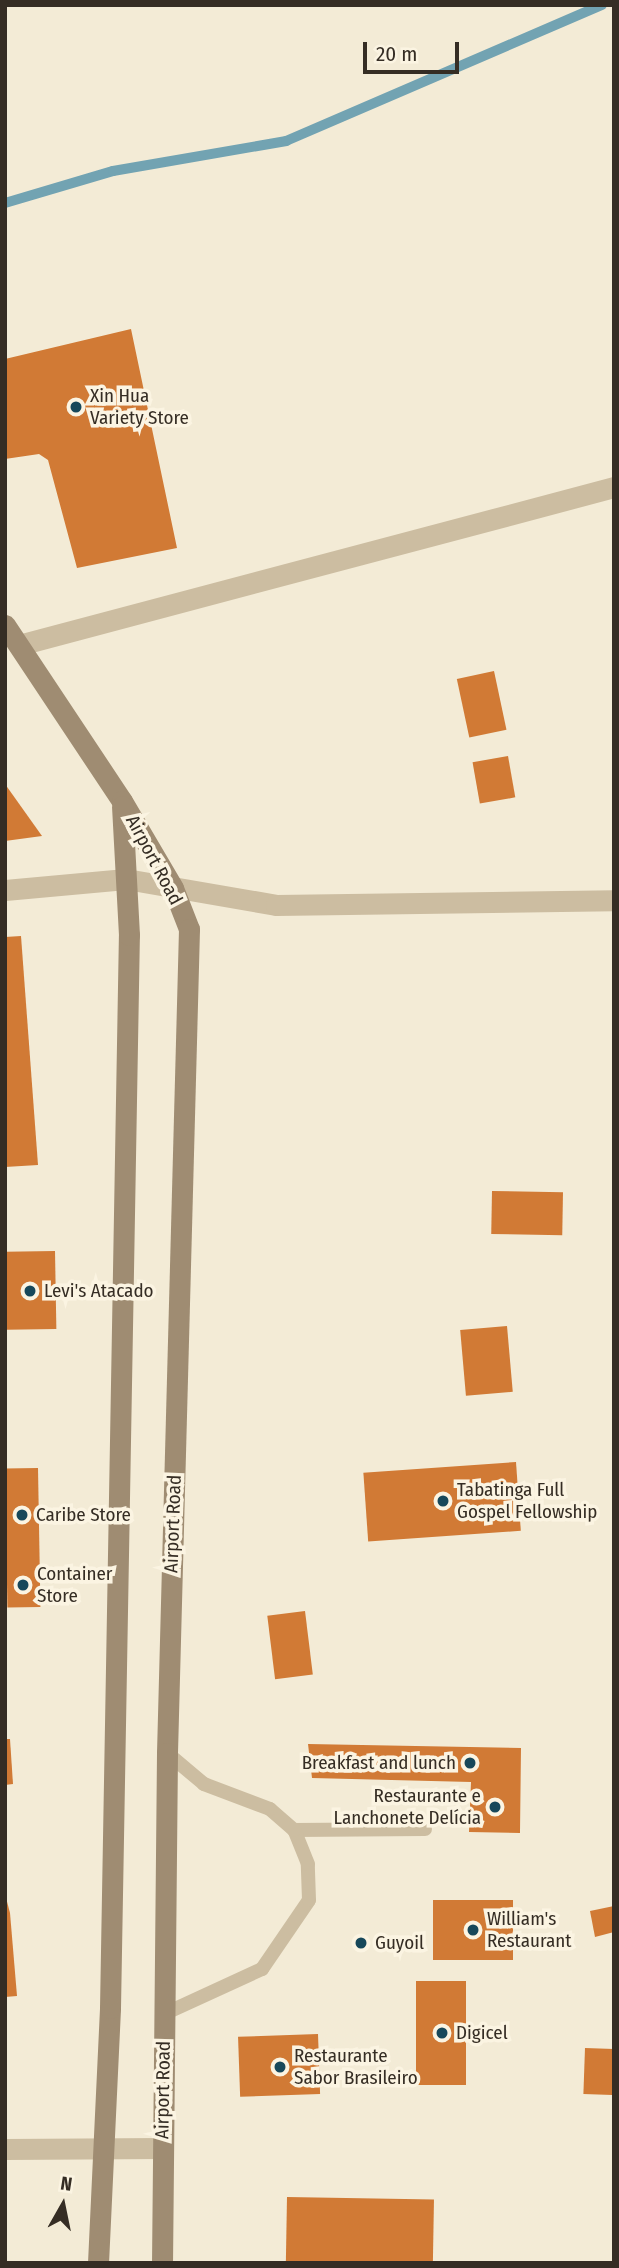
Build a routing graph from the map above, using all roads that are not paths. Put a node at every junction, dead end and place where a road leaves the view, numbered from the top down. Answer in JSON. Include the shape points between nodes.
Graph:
{"nodes":[{"id":1,"x":614,"y":487,"type":"edge"},
{"id":2,"x":5,"y":625,"type":"edge"},
{"id":3,"x":19,"y":645,"type":"junction"},
{"id":4,"x":122,"y":801,"type":"junction"},
{"id":5,"x":126,"y":879,"type":"junction"},
{"id":6,"x":173,"y":888,"type":"junction"},
{"id":7,"x":5,"y":890,"type":"edge"},
{"id":8,"x":614,"y":900,"type":"edge"},
{"id":9,"x":167,"y":1753,"type":"junction"},
{"id":10,"x":425,"y":1829,"type":"dead end"},
{"id":11,"x":294,"y":1830,"type":"junction"},
{"id":12,"x":164,"y":2014,"type":"junction"},
{"id":13,"x":101,"y":2148,"type":"junction"},
{"id":14,"x":162,"y":2148,"type":"junction"},
{"id":15,"x":5,"y":2149,"type":"edge"},
{"id":16,"x":98,"y":2263,"type":"edge"},
{"id":17,"x":162,"y":2263,"type":"edge"}],
"edges":[{"from":1,"to":3,"type":"street"},
{"from":2,"to":3,"type":"street","name":"Airport Road"},
{"from":3,"to":4,"type":"street","name":"Airport Road"},
{"from":4,"to":5,"type":"street","name":"Airport Road"},
{"from":4,"to":6,"type":"street","name":"Airport Road"},
{"from":5,"to":6,"type":"street"},
{"from":5,"to":7,"type":"street"},
{"from":5,"to":13,"type":"street","name":"Airport Road","via":[[110,2008]]},
{"from":6,"to":8,"type":"street","via":[[276,905]]},
{"from":6,"to":9,"type":"street","name":"Airport Road","via":[[189,929]]},
{"from":9,"to":11,"type":"lane","via":[[204,1784],[270,1809]]},
{"from":9,"to":12,"type":"street","name":"Airport Road"},
{"from":10,"to":11,"type":"lane"},
{"from":11,"to":12,"type":"lane","via":[[308,1864],[309,1900],[284,1942],[262,1969]]},
{"from":12,"to":14,"type":"street","name":"Airport Road"},
{"from":13,"to":14,"type":"street"},
{"from":13,"to":15,"type":"street"},
{"from":13,"to":16,"type":"street","name":"Airport Road"},
{"from":14,"to":17,"type":"street","name":"Airport Road"}]}
